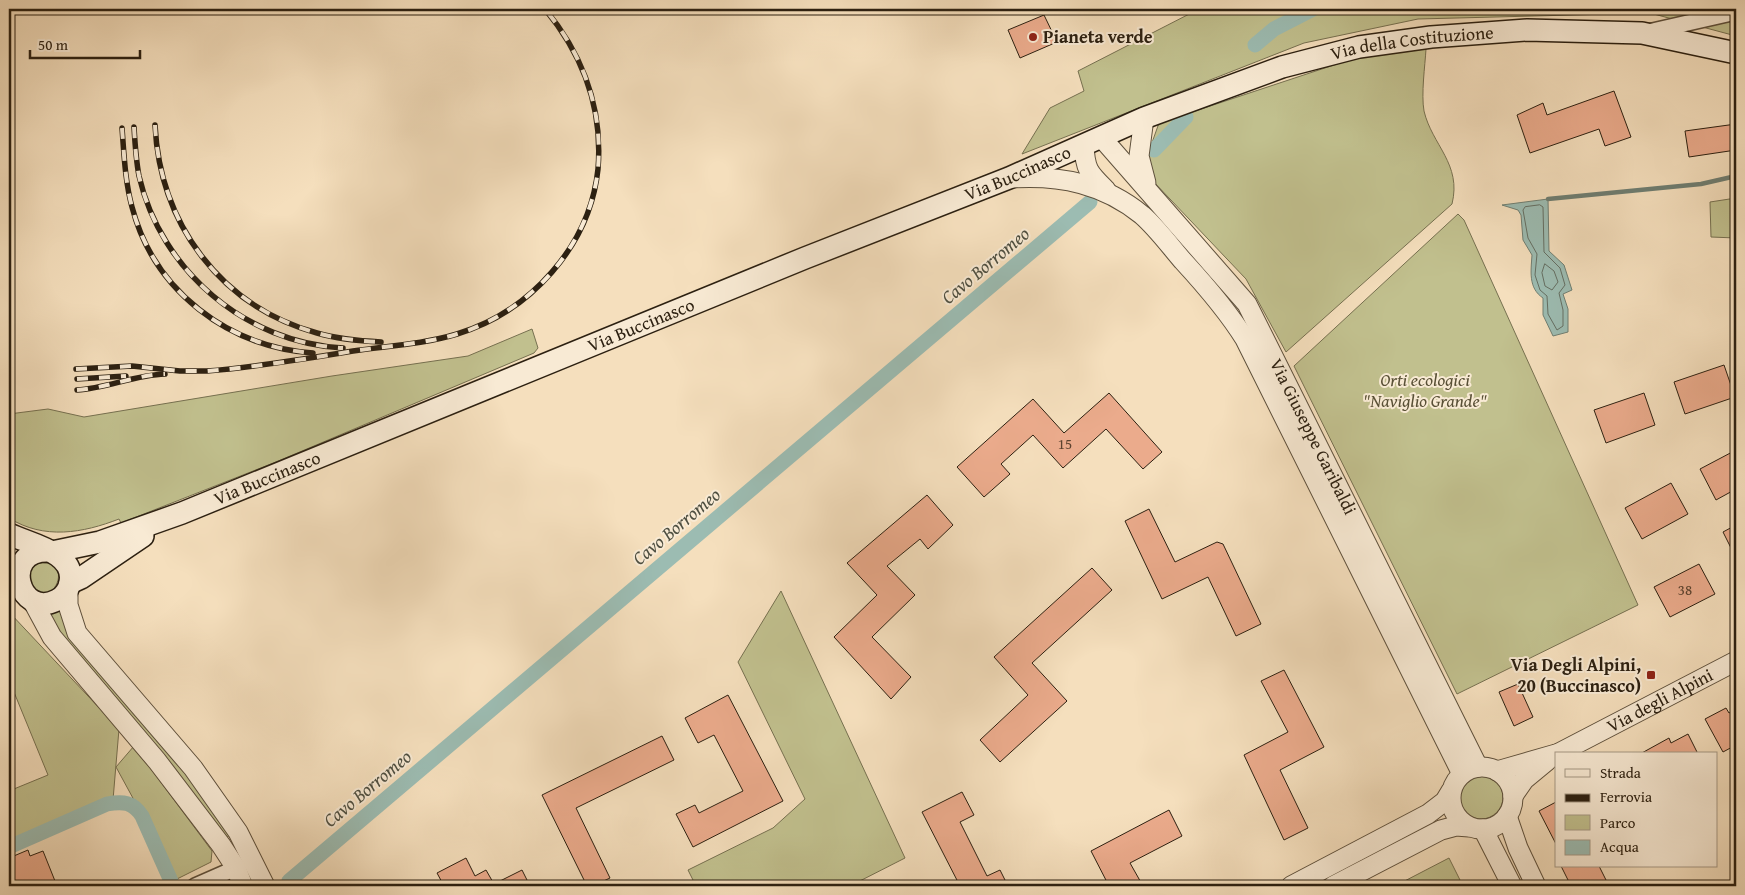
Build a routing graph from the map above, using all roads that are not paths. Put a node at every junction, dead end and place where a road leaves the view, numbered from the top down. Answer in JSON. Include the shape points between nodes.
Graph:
{"nodes":[{"id":1,"x":1736,"y":12,"type":"edge"},
{"id":2,"x":1642,"y":33,"type":"junction"},
{"id":3,"x":1736,"y":53,"type":"edge"},
{"id":4,"x":1144,"y":118,"type":"junction"},
{"id":5,"x":1093,"y":141,"type":"junction"},
{"id":6,"x":1010,"y":178,"type":"junction"},
{"id":7,"x":1148,"y":190,"type":"junction"},
{"id":8,"x":1112,"y":196,"type":"junction"},
{"id":9,"x":182,"y":513,"type":"junction"},
{"id":10,"x":9,"y":534,"type":"edge"},
{"id":11,"x":50,"y":552,"type":"junction"},
{"id":12,"x":14,"y":574,"type":"edge"},
{"id":13,"x":69,"y":585,"type":"junction"},
{"id":14,"x":32,"y":600,"type":"junction"},
{"id":15,"x":1736,"y":661,"type":"edge"},
{"id":16,"x":1560,"y":752,"type":"edge"},
{"id":17,"x":1555,"y":754,"type":"edge"},
{"id":18,"x":1555,"y":755,"type":"edge"},
{"id":19,"x":1470,"y":771,"type":"junction"},
{"id":20,"x":1497,"y":771,"type":"junction"},
{"id":21,"x":1452,"y":791,"type":"junction"},
{"id":22,"x":1513,"y":796,"type":"junction"},
{"id":23,"x":1507,"y":816,"type":"junction"},
{"id":24,"x":1476,"y":828,"type":"junction"},
{"id":25,"x":236,"y":868,"type":"junction"},
{"id":26,"x":195,"y":886,"type":"edge"},
{"id":27,"x":243,"y":886,"type":"edge"},
{"id":28,"x":265,"y":886,"type":"edge"},
{"id":29,"x":1291,"y":886,"type":"edge"},
{"id":30,"x":1333,"y":886,"type":"edge"},
{"id":31,"x":1512,"y":886,"type":"edge"},
{"id":32,"x":1536,"y":886,"type":"edge"}],
"edges":[{"from":1,"to":2,"type":"street"},
{"from":2,"to":3,"type":"main road","name":"Via della Costituzione"},
{"from":2,"to":4,"type":"main road","name":"Via della Costituzione","via":[[1527,30],[1431,37],[1359,47],[1282,67]]},
{"from":4,"to":5,"type":"main road","name":"Via della Costituzione"},
{"from":4,"to":7,"type":"street","via":[[1139,156]]},
{"from":5,"to":6,"type":"main road","name":"Via Buccinasco"},
{"from":5,"to":7,"type":"street","name":"Via Giuseppe Garibaldi"},
{"from":5,"to":8,"type":"street","via":[[1084,162],[1089,173]]},
{"from":6,"to":8,"type":"street","via":[[1046,176],[1071,180]]},
{"from":6,"to":9,"type":"main road","name":"Via Buccinasco","via":[[805,258]]},
{"from":7,"to":19,"type":"street","name":"Via Giuseppe Garibaldi","via":[[1232,284],[1256,320]]},
{"from":8,"to":19,"type":"street","name":"Via Giuseppe Garibaldi","via":[[1143,216],[1216,298],[1244,339]]},
{"from":9,"to":11,"type":"main road","name":"Via Buccinasco","via":[[100,542]]},
{"from":9,"to":13,"type":"main road","name":"Via Buccinasco"},
{"from":10,"to":11,"type":"main road"},
{"from":11,"to":12,"type":"main road","name":"Via Buccinasco","via":[[38,552],[27,558]]},
{"from":11,"to":13,"type":"main road","via":[[67,564]]},
{"from":12,"to":14,"type":"main road","name":"Via Buccinasco","via":[[22,591]]},
{"from":13,"to":14,"type":"main road","name":"Via Buccinasco","via":[[54,602]]},
{"from":13,"to":28,"type":"street","via":[[68,605],[77,633],[193,768],[238,832]]},
{"from":14,"to":25,"type":"street","name":"Via Buccinasco","via":[[52,637],[157,761]]},
{"from":15,"to":16,"type":"street","name":"Via degli Alpini"},
{"from":17,"to":20,"type":"street","name":"Via degli Alpini"},
{"from":18,"to":22,"type":"street","name":"Via degli Alpini","via":[[1524,780]]},
{"from":19,"to":20,"type":"street"},
{"from":19,"to":21,"type":"street"},
{"from":20,"to":22,"type":"street","via":[[1508,781]]},
{"from":21,"to":24,"type":"street","via":[[1454,811],[1459,819]]},
{"from":21,"to":29,"type":"street","via":[[1428,814]]},
{"from":22,"to":23,"type":"street"},
{"from":23,"to":24,"type":"street","via":[[1497,826]]},
{"from":23,"to":32,"type":"street"},
{"from":24,"to":30,"type":"street","via":[[1456,826],[1441,830]]},
{"from":24,"to":31,"type":"street"},
{"from":25,"to":26,"type":"street"},
{"from":25,"to":27,"type":"street","name":"Via Buccinasco"}]}
